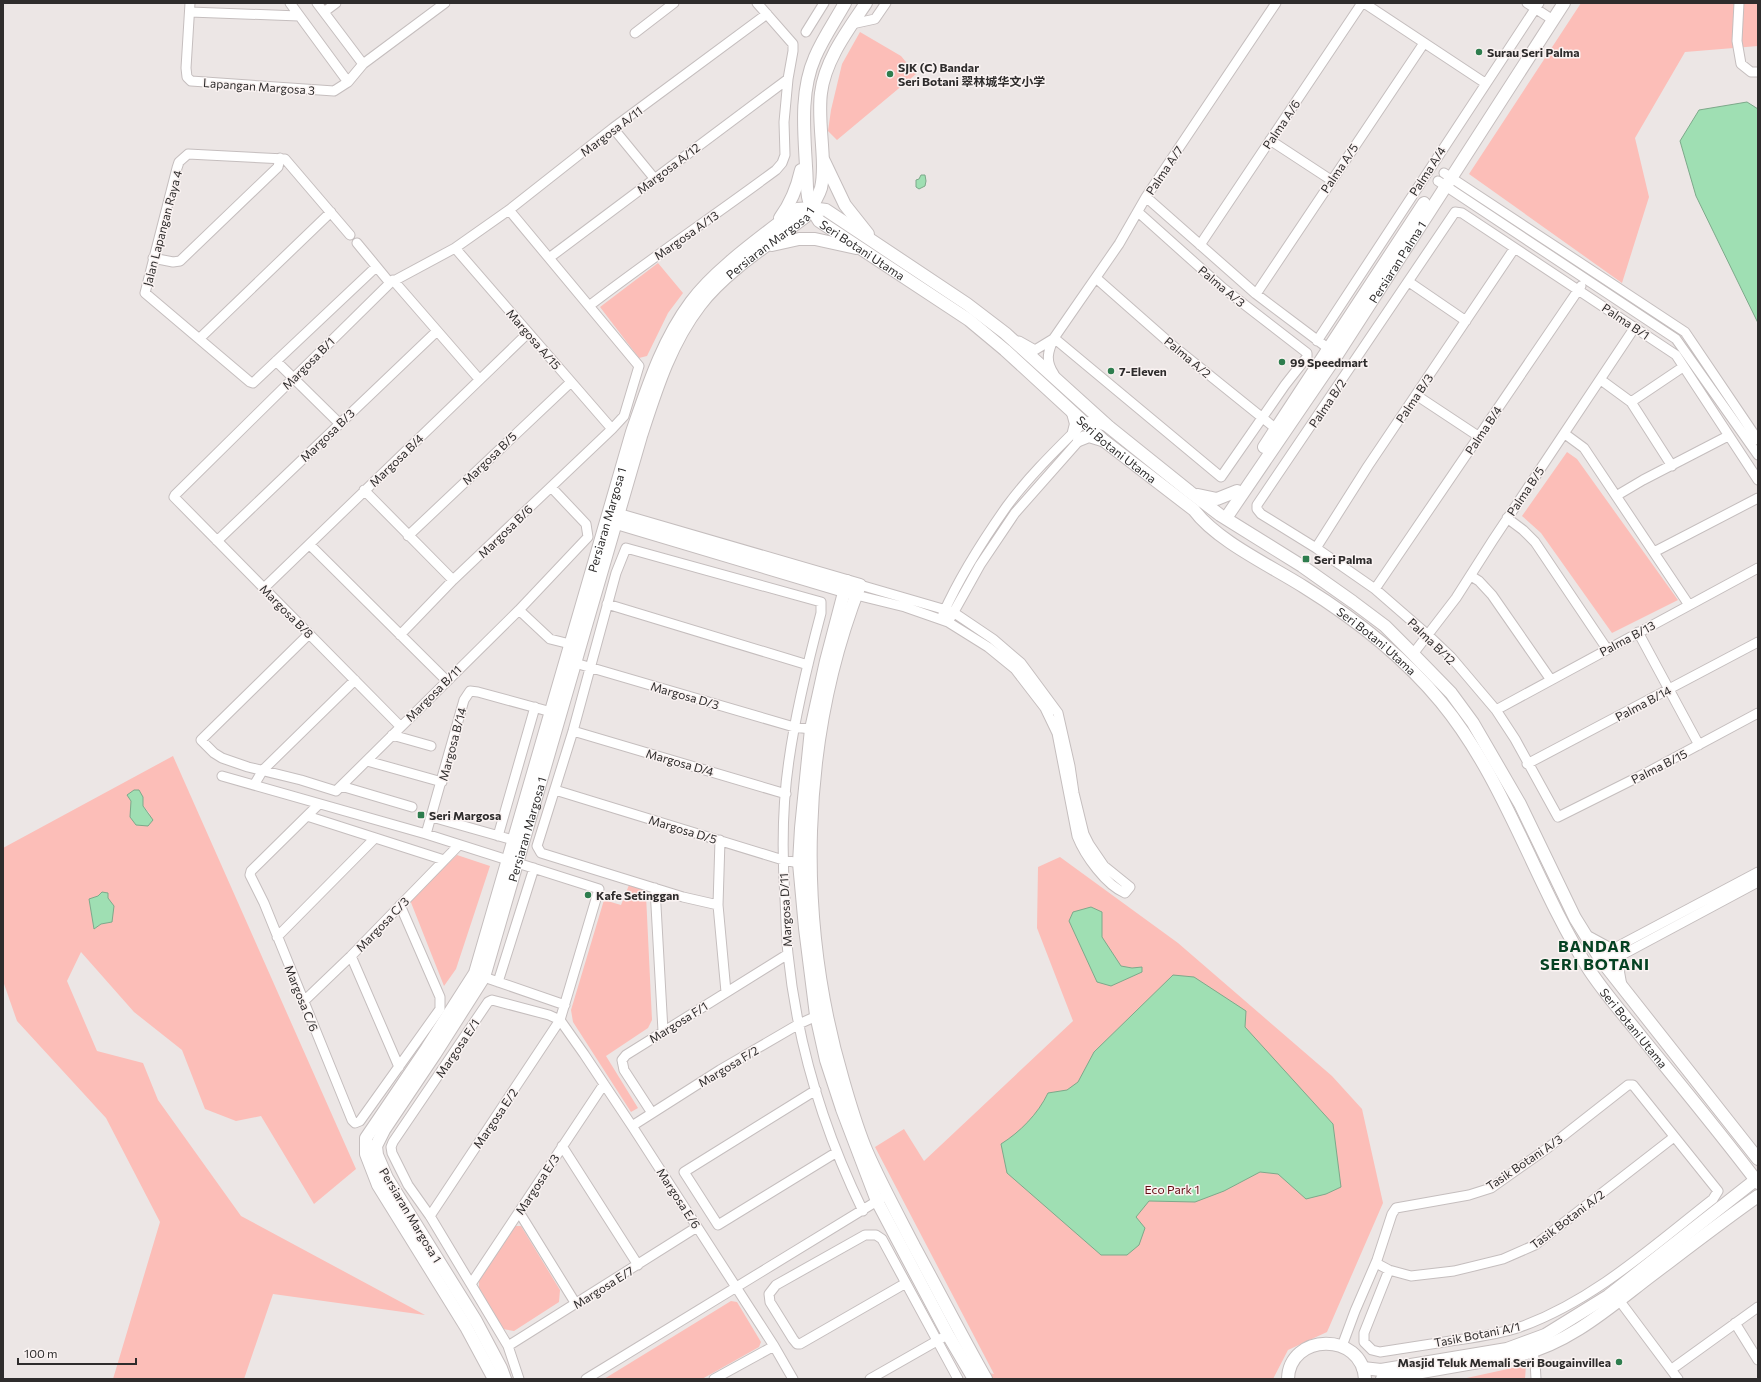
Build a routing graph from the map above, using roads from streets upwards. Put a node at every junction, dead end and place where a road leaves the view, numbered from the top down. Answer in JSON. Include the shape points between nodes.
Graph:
{"nodes":[{"id":1,"x":290,"y":3,"type":"edge"},
{"id":2,"x":317,"y":3,"type":"edge"},
{"id":3,"x":336,"y":3,"type":"edge"},
{"id":4,"x":445,"y":3,"type":"edge"},
{"id":5,"x":674,"y":3,"type":"edge"},
{"id":6,"x":757,"y":3,"type":"edge"},
{"id":7,"x":824,"y":3,"type":"edge"},
{"id":8,"x":845,"y":3,"type":"edge"},
{"id":9,"x":866,"y":3,"type":"edge"},
{"id":10,"x":886,"y":3,"type":"edge"},
{"id":11,"x":1276,"y":3,"type":"edge"},
{"id":12,"x":1363,"y":3,"type":"edge"},
{"id":13,"x":1527,"y":3,"type":"edge"},
{"id":14,"x":1555,"y":3,"type":"edge"},
{"id":15,"x":1564,"y":3,"type":"edge"},
{"id":16,"x":1740,"y":3,"type":"edge"},
{"id":17,"x":1537,"y":6,"type":"edge"},
{"id":18,"x":190,"y":8,"type":"edge"},
{"id":19,"x":324,"y":12,"type":"junction"},
{"id":20,"x":767,"y":14,"type":"junction"},
{"id":21,"x":299,"y":16,"type":"junction"},
{"id":22,"x":1550,"y":18,"type":"junction"},
{"id":23,"x":852,"y":24,"type":"junction"},
{"id":24,"x":634,"y":32,"type":"dead end"},
{"id":25,"x":806,"y":32,"type":"dead end"},
{"id":26,"x":1424,"y":43,"type":"junction"},
{"id":27,"x":363,"y":64,"type":"junction"},
{"id":28,"x":1758,"y":72,"type":"edge"},
{"id":29,"x":788,"y":79,"type":"junction"},
{"id":30,"x":348,"y":82,"type":"junction"},
{"id":31,"x":1485,"y":83,"type":"junction"},
{"id":32,"x":613,"y":128,"type":"junction"},
{"id":33,"x":1270,"y":140,"type":"junction"},
{"id":34,"x":804,"y":141,"type":"junction"},
{"id":35,"x":821,"y":155,"type":"junction"},
{"id":36,"x":280,"y":158,"type":"junction"},
{"id":37,"x":654,"y":178,"type":"junction"},
{"id":38,"x":1444,"y":179,"type":"junction"},
{"id":39,"x":1331,"y":180,"type":"junction"},
{"id":40,"x":1146,"y":198,"type":"junction"},
{"id":41,"x":811,"y":208,"type":"junction"},
{"id":42,"x":509,"y":210,"type":"junction"},
{"id":43,"x":331,"y":212,"type":"junction"},
{"id":44,"x":1138,"y":212,"type":"junction"},
{"id":45,"x":1450,"y":217,"type":"joint"},
{"id":46,"x":769,"y":231,"type":"junction"},
{"id":47,"x":350,"y":235,"type":"dead end"},
{"id":48,"x":357,"y":243,"type":"dead end"},
{"id":49,"x":1200,"y":245,"type":"junction"},
{"id":50,"x":767,"y":246,"type":"junction"},
{"id":51,"x":879,"y":247,"type":"junction"},
{"id":52,"x":455,"y":248,"type":"junction"},
{"id":53,"x":1514,"y":249,"type":"junction"},
{"id":54,"x":862,"y":250,"type":"junction"},
{"id":55,"x":153,"y":258,"type":"junction"},
{"id":56,"x":549,"y":258,"type":"junction"},
{"id":57,"x":376,"y":267,"type":"junction"},
{"id":58,"x":1591,"y":270,"type":"junction"},
{"id":59,"x":1096,"y":278,"type":"junction"},
{"id":60,"x":1585,"y":279,"type":"junction"},
{"id":61,"x":391,"y":281,"type":"junction"},
{"id":62,"x":1409,"y":282,"type":"junction"},
{"id":63,"x":1578,"y":290,"type":"junction"},
{"id":64,"x":1256,"y":294,"type":"junction"},
{"id":65,"x":589,"y":306,"type":"junction"},
{"id":66,"x":1466,"y":321,"type":"junction"},
{"id":67,"x":1635,"y":327,"type":"junction"},
{"id":68,"x":437,"y":331,"type":"junction"},
{"id":69,"x":528,"y":333,"type":"junction"},
{"id":70,"x":1005,"y":333,"type":"junction"},
{"id":71,"x":1054,"y":338,"type":"junction"},
{"id":72,"x":199,"y":340,"type":"junction"},
{"id":73,"x":1317,"y":341,"type":"junction"},
{"id":74,"x":1333,"y":352,"type":"junction"},
{"id":75,"x":276,"y":361,"type":"junction"},
{"id":76,"x":639,"y":366,"type":"junction"},
{"id":77,"x":1684,"y":367,"type":"junction"},
{"id":78,"x":658,"y":371,"type":"junction"},
{"id":79,"x":293,"y":378,"type":"junction"},
{"id":80,"x":479,"y":379,"type":"junction"},
{"id":81,"x":1601,"y":380,"type":"junction"},
{"id":82,"x":570,"y":382,"type":"junction"},
{"id":83,"x":1062,"y":384,"type":"junction"},
{"id":84,"x":1416,"y":395,"type":"junction"},
{"id":85,"x":1631,"y":402,"type":"junction"},
{"id":86,"x":1087,"y":407,"type":"junction"},
{"id":87,"x":1072,"y":413,"type":"junction"},
{"id":88,"x":1263,"y":419,"type":"junction"},
{"id":89,"x":339,"y":423,"type":"junction"},
{"id":90,"x":1089,"y":424,"type":"junction"},
{"id":91,"x":1109,"y":427,"type":"junction"},
{"id":92,"x":612,"y":429,"type":"junction"},
{"id":93,"x":1279,"y":431,"type":"junction"},
{"id":94,"x":1565,"y":434,"type":"junction"},
{"id":95,"x":1077,"y":436,"type":"junction"},
{"id":96,"x":1478,"y":436,"type":"junction"},
{"id":97,"x":1728,"y":436,"type":"junction"},
{"id":98,"x":1103,"y":440,"type":"junction"},
{"id":99,"x":1758,"y":440,"type":"edge"},
{"id":100,"x":1758,"y":456,"type":"edge"},
{"id":101,"x":1672,"y":466,"type":"junction"},
{"id":102,"x":1758,"y":480,"type":"edge"},
{"id":103,"x":551,"y":487,"type":"junction"},
{"id":104,"x":364,"y":490,"type":"junction"},
{"id":105,"x":1190,"y":492,"type":"junction"},
{"id":106,"x":1239,"y":494,"type":"junction"},
{"id":107,"x":1616,"y":496,"type":"junction"},
{"id":108,"x":174,"y":497,"type":"joint"},
{"id":109,"x":1758,"y":498,"type":"edge"},
{"id":110,"x":1007,"y":507,"type":"junction"},
{"id":111,"x":1257,"y":509,"type":"joint"},
{"id":112,"x":1194,"y":510,"type":"junction"},
{"id":113,"x":1015,"y":513,"type":"junction"},
{"id":114,"x":1222,"y":518,"type":"junction"},
{"id":115,"x":1507,"y":518,"type":"junction"},
{"id":116,"x":619,"y":519,"type":"junction"},
{"id":117,"x":1247,"y":532,"type":"junction"},
{"id":118,"x":408,"y":536,"type":"junction"},
{"id":119,"x":218,"y":541,"type":"junction"},
{"id":120,"x":310,"y":545,"type":"junction"},
{"id":121,"x":1238,"y":547,"type":"junction"},
{"id":122,"x":1316,"y":548,"type":"junction"},
{"id":123,"x":1654,"y":552,"type":"junction"},
{"id":124,"x":1758,"y":568,"type":"edge"},
{"id":125,"x":1471,"y":576,"type":"junction"},
{"id":126,"x":454,"y":580,"type":"junction"},
{"id":127,"x":962,"y":584,"type":"junction"},
{"id":128,"x":845,"y":586,"type":"junction"},
{"id":129,"x":264,"y":588,"type":"junction"},
{"id":130,"x":1375,"y":589,"type":"junction"},
{"id":131,"x":858,"y":590,"type":"junction"},
{"id":132,"x":607,"y":604,"type":"junction"},
{"id":133,"x":1690,"y":605,"type":"junction"},
{"id":134,"x":519,"y":610,"type":"junction"},
{"id":135,"x":949,"y":610,"type":"junction"},
{"id":136,"x":944,"y":620,"type":"junction"},
{"id":137,"x":1638,"y":632,"type":"junction"},
{"id":138,"x":309,"y":634,"type":"junction"},
{"id":139,"x":400,"y":635,"type":"junction"},
{"id":140,"x":1429,"y":636,"type":"junction"},
{"id":141,"x":1758,"y":642,"type":"edge"},
{"id":142,"x":570,"y":644,"type":"junction"},
{"id":143,"x":1607,"y":648,"type":"junction"},
{"id":144,"x":1413,"y":654,"type":"junction"},
{"id":145,"x":575,"y":663,"type":"junction"},
{"id":146,"x":808,"y":665,"type":"junction"},
{"id":147,"x":589,"y":668,"type":"junction"},
{"id":148,"x":355,"y":680,"type":"junction"},
{"id":149,"x":446,"y":680,"type":"junction"},
{"id":150,"x":1551,"y":680,"type":"junction"},
{"id":151,"x":1669,"y":689,"type":"junction"},
{"id":152,"x":1045,"y":701,"type":"junction"},
{"id":153,"x":535,"y":707,"type":"junction"},
{"id":154,"x":1496,"y":710,"type":"junction"},
{"id":155,"x":1758,"y":713,"type":"edge"},
{"id":156,"x":557,"y":714,"type":"junction"},
{"id":157,"x":1054,"y":716,"type":"junction"},
{"id":158,"x":400,"y":726,"type":"junction"},
{"id":159,"x":794,"y":727,"type":"junction"},
{"id":160,"x":811,"y":729,"type":"junction"},
{"id":161,"x":573,"y":731,"type":"junction"},
{"id":162,"x":392,"y":735,"type":"junction"},
{"id":163,"x":1699,"y":745,"type":"junction"},
{"id":164,"x":431,"y":746,"type":"dead end"},
{"id":165,"x":367,"y":761,"type":"junction"},
{"id":166,"x":1528,"y":764,"type":"junction"},
{"id":167,"x":263,"y":770,"type":"junction"},
{"id":168,"x":222,"y":776,"type":"dead end"},
{"id":169,"x":442,"y":782,"type":"junction"},
{"id":170,"x":254,"y":785,"type":"junction"},
{"id":171,"x":341,"y":786,"type":"junction"},
{"id":172,"x":555,"y":790,"type":"junction"},
{"id":173,"x":786,"y":794,"type":"junction"},
{"id":174,"x":319,"y":804,"type":"junction"},
{"id":175,"x":412,"y":807,"type":"dead end"},
{"id":176,"x":307,"y":816,"type":"junction"},
{"id":177,"x":432,"y":817,"type":"junction"},
{"id":178,"x":1560,"y":817,"type":"joint"},
{"id":179,"x":426,"y":834,"type":"junction"},
{"id":180,"x":498,"y":836,"type":"junction"},
{"id":181,"x":374,"y":839,"type":"junction"},
{"id":182,"x":513,"y":840,"type":"junction"},
{"id":183,"x":720,"y":840,"type":"junction"},
{"id":184,"x":459,"y":845,"type":"junction"},
{"id":185,"x":444,"y":860,"type":"junction"},
{"id":186,"x":783,"y":860,"type":"junction"},
{"id":187,"x":512,"y":862,"type":"junction"},
{"id":188,"x":805,"y":864,"type":"junction"},
{"id":189,"x":534,"y":868,"type":"junction"},
{"id":190,"x":1758,"y":872,"type":"edge"},
{"id":191,"x":1758,"y":882,"type":"edge"},
{"id":192,"x":655,"y":888,"type":"junction"},
{"id":193,"x":400,"y":905,"type":"junction"},
{"id":194,"x":718,"y":905,"type":"junction"},
{"id":195,"x":1585,"y":934,"type":"junction"},
{"id":196,"x":1570,"y":936,"type":"junction"},
{"id":197,"x":277,"y":937,"type":"junction"},
{"id":198,"x":1615,"y":953,"type":"junction"},
{"id":199,"x":788,"y":954,"type":"junction"},
{"id":200,"x":351,"y":956,"type":"junction"},
{"id":201,"x":1602,"y":960,"type":"junction"},
{"id":202,"x":479,"y":975,"type":"junction"},
{"id":203,"x":1598,"y":980,"type":"junction"},
{"id":204,"x":498,"y":982,"type":"junction"},
{"id":205,"x":1620,"y":984,"type":"junction"},
{"id":206,"x":726,"y":992,"type":"junction"},
{"id":207,"x":303,"y":1002,"type":"junction"},
{"id":208,"x":565,"y":1005,"type":"junction"},
{"id":209,"x":821,"y":1014,"type":"junction"},
{"id":210,"x":560,"y":1020,"type":"junction"},
{"id":211,"x":799,"y":1024,"type":"junction"},
{"id":212,"x":663,"y":1031,"type":"junction"},
{"id":213,"x":399,"y":1067,"type":"junction"},
{"id":214,"x":604,"y":1084,"type":"junction"},
{"id":215,"x":816,"y":1090,"type":"junction"},
{"id":216,"x":652,"y":1113,"type":"junction"},
{"id":217,"x":632,"y":1126,"type":"junction"},
{"id":218,"x":1674,"y":1137,"type":"junction"},
{"id":219,"x":562,"y":1146,"type":"junction"},
{"id":220,"x":837,"y":1152,"type":"junction"},
{"id":221,"x":1758,"y":1159,"type":"edge"},
{"id":222,"x":1757,"y":1180,"type":"edge"},
{"id":223,"x":888,"y":1194,"type":"junction"},
{"id":224,"x":1758,"y":1196,"type":"edge"},
{"id":225,"x":877,"y":1201,"type":"junction"},
{"id":226,"x":863,"y":1211,"type":"junction"},
{"id":227,"x":519,"y":1212,"type":"junction"},
{"id":228,"x":430,"y":1216,"type":"junction"},
{"id":229,"x":697,"y":1227,"type":"junction"},
{"id":230,"x":1376,"y":1263,"type":"junction"},
{"id":231,"x":638,"y":1265,"type":"junction"},
{"id":232,"x":1389,"y":1270,"type":"junction"},
{"id":233,"x":906,"y":1283,"type":"junction"},
{"id":234,"x":471,"y":1284,"type":"junction"},
{"id":235,"x":736,"y":1286,"type":"junction"},
{"id":236,"x":1619,"y":1287,"type":"junction"},
{"id":237,"x":1608,"y":1296,"type":"junction"},
{"id":238,"x":1620,"y":1300,"type":"junction"},
{"id":239,"x":576,"y":1304,"type":"junction"},
{"id":240,"x":1758,"y":1307,"type":"edge"},
{"id":241,"x":488,"y":1314,"type":"junction"},
{"id":242,"x":1735,"y":1323,"type":"junction"},
{"id":243,"x":471,"y":1324,"type":"junction"},
{"id":244,"x":953,"y":1332,"type":"junction"},
{"id":245,"x":1538,"y":1339,"type":"junction"},
{"id":246,"x":937,"y":1341,"type":"junction"},
{"id":247,"x":1521,"y":1345,"type":"junction"},
{"id":248,"x":508,"y":1346,"type":"junction"},
{"id":249,"x":774,"y":1346,"type":"junction"},
{"id":250,"x":1342,"y":1346,"type":"junction"},
{"id":251,"x":1532,"y":1352,"type":"junction"},
{"id":252,"x":1758,"y":1360,"type":"edge"},
{"id":253,"x":1672,"y":1369,"type":"junction"},
{"id":254,"x":1364,"y":1374,"type":"edge"},
{"id":255,"x":1287,"y":1378,"type":"edge"},
{"id":256,"x":494,"y":1379,"type":"edge"},
{"id":257,"x":505,"y":1379,"type":"edge"},
{"id":258,"x":519,"y":1379,"type":"edge"},
{"id":259,"x":586,"y":1379,"type":"edge"},
{"id":260,"x":714,"y":1379,"type":"edge"},
{"id":261,"x":793,"y":1379,"type":"edge"},
{"id":262,"x":870,"y":1379,"type":"edge"},
{"id":263,"x":958,"y":1379,"type":"edge"},
{"id":264,"x":974,"y":1379,"type":"edge"},
{"id":265,"x":986,"y":1379,"type":"edge"},
{"id":266,"x":1382,"y":1379,"type":"edge"},
{"id":267,"x":1536,"y":1379,"type":"edge"},
{"id":268,"x":1539,"y":1379,"type":"edge"},
{"id":269,"x":1678,"y":1379,"type":"edge"}],
"edges":[{"from":1,"to":21,"type":"street"},
{"from":2,"to":19,"type":"street"},
{"from":3,"to":19,"type":"street"},
{"from":4,"to":27,"type":"street","name":"Lapangan Margosa 3"},
{"from":5,"to":24,"type":"street"},
{"from":6,"to":20,"type":"street"},
{"from":7,"to":25,"type":"street"},
{"from":8,"to":34,"type":"street","via":[[814,58],[803,110]]},
{"from":9,"to":23,"type":"street"},
{"from":10,"to":23,"type":"street","via":[[875,19]]},
{"from":11,"to":40,"type":"street","name":"Palma A/7"},
{"from":12,"to":26,"type":"street"},
{"from":12,"to":33,"type":"street","name":"Palma A/6"},
{"from":13,"to":17,"type":"street"},
{"from":14,"to":22,"type":"street"},
{"from":15,"to":22,"type":"street","name":"Persiaran Palma 1"},
{"from":16,"to":28,"type":"street","via":[[1737,41],[1741,64],[1751,72]]},
{"from":17,"to":22,"type":"street"},
{"from":17,"to":31,"type":"street","name":"Palma A/4"},
{"from":18,"to":21,"type":"street","name":"Lapangan Margosa 3"},
{"from":18,"to":30,"type":"street","name":"Lapangan Margosa 3","via":[[186,68],[187,77],[191,81],[334,91]]},
{"from":19,"to":27,"type":"street"},
{"from":20,"to":29,"type":"street","via":[[793,44]]},
{"from":20,"to":32,"type":"street","name":"Margosa A/11"},
{"from":21,"to":30,"type":"street"},
{"from":22,"to":38,"type":"street","name":"Persiaran Palma 1"},
{"from":23,"to":35,"type":"street","via":[[824,76],[819,112]]},
{"from":26,"to":31,"type":"street"},
{"from":26,"to":39,"type":"street","name":"Palma A/5"},
{"from":27,"to":30,"type":"street","name":"Lapangan Margosa 3"},
{"from":29,"to":37,"type":"street","name":"Margosa A/12"},
{"from":29,"to":65,"type":"street","name":"Margosa A/13","via":[[784,122],[785,156],[776,170]]},
{"from":31,"to":73,"type":"street","name":"Palma A/4"},
{"from":32,"to":37,"type":"street"},
{"from":32,"to":42,"type":"street","name":"Margosa A/11"},
{"from":33,"to":39,"type":"street"},
{"from":33,"to":49,"type":"street","name":"Palma A/6"},
{"from":34,"to":41,"type":"street","via":[[806,188]]},
{"from":34,"to":46,"type":"street","via":[[796,190],[787,208]]},
{"from":35,"to":41,"type":"street","via":[[820,188]]},
{"from":35,"to":51,"type":"street","via":[[845,205]]},
{"from":36,"to":43,"type":"street","via":[[291,164]]},
{"from":36,"to":55,"type":"street","via":[[278,167],[180,260],[173,262]]},
{"from":36,"to":55,"type":"street","name":"Jalan Lapangan Raya 4","via":[[188,154],[184,157],[176,168]]},
{"from":37,"to":56,"type":"street","name":"Margosa A/12"},
{"from":38,"to":58,"type":"street"},
{"from":38,"to":60,"type":"street"},
{"from":38,"to":74,"type":"street","name":"Persiaran Palma 1"},
{"from":39,"to":64,"type":"street","name":"Palma A/5"},
{"from":40,"to":44,"type":"street","name":"Palma A/7"},
{"from":40,"to":49,"type":"street"},
{"from":41,"to":46,"type":"street","name":"Persiaran Margosa 1","via":[[797,209]]},
{"from":41,"to":50,"type":"street","name":"Persiaran Margosa 1","via":[[805,217]]},
{"from":41,"to":51,"type":"street","name":"Seri Botani Utama","via":[[826,210]]},
{"from":41,"to":54,"type":"street","name":"Seri Botani Utama","via":[[820,221]]},
{"from":42,"to":52,"type":"street","name":"Margosa A/11"},
{"from":42,"to":56,"type":"street"},
{"from":43,"to":47,"type":"street"},
{"from":43,"to":72,"type":"street"},
{"from":44,"to":59,"type":"street","name":"Palma A/7"},
{"from":44,"to":88,"type":"street","name":"Palma A/3","via":[[1223,288],[1307,353],[1307,357]]},
{"from":45,"to":53,"type":"street","name":"Palma B/1","via":[[1455,212],[1462,213]]},
{"from":45,"to":62,"type":"street","name":"Palma B/2"},
{"from":46,"to":78,"type":"street","name":"Persiaran Margosa 1","via":[[708,283],[692,301],[670,336]]},
{"from":48,"to":57,"type":"street"},
{"from":49,"to":64,"type":"street"},
{"from":50,"to":54,"type":"street","via":[[815,238]]},
{"from":50,"to":78,"type":"street","name":"Persiaran Margosa 1","via":[[722,282],[700,305]]},
{"from":51,"to":70,"type":"street","name":"Seri Botani Utama","via":[[967,304]]},
{"from":52,"to":61,"type":"street","name":"Margosa B/1"},
{"from":52,"to":69,"type":"street","name":"Margosa A/15"},
{"from":53,"to":63,"type":"street","name":"Palma B/1"},
{"from":53,"to":66,"type":"street","name":"Palma B/3"},
{"from":54,"to":87,"type":"street","name":"Seri Botani Utama","via":[[969,320]]},
{"from":55,"to":72,"type":"street","name":"Jalan Lapangan Raya 4","via":[[145,292]]},
{"from":56,"to":65,"type":"street"},
{"from":57,"to":61,"type":"street"},
{"from":57,"to":75,"type":"street"},
{"from":58,"to":60,"type":"street","name":"Palma B/4"},
{"from":58,"to":99,"type":"street","via":[[1685,332]]},
{"from":59,"to":71,"type":"street","name":"Palma A/7"},
{"from":59,"to":88,"type":"street","name":"Palma A/2","via":[[1172,345]]},
{"from":60,"to":63,"type":"street","name":"Palma B/4"},
{"from":60,"to":100,"type":"street","via":[[1676,339]]},
{"from":61,"to":68,"type":"street"},
{"from":61,"to":79,"type":"street","name":"Margosa B/1"},
{"from":62,"to":66,"type":"street"},
{"from":62,"to":111,"type":"street","name":"Palma B/2","via":[[1257,505]]},
{"from":63,"to":67,"type":"street","name":"Palma B/1"},
{"from":63,"to":96,"type":"street","name":"Palma B/4"},
{"from":64,"to":73,"type":"street"},
{"from":65,"to":76,"type":"street"},
{"from":66,"to":84,"type":"street","name":"Palma B/3"},
{"from":67,"to":77,"type":"street","name":"Palma B/1","via":[[1676,355]]},
{"from":67,"to":81,"type":"street","name":"Palma B/5"},
{"from":68,"to":80,"type":"street"},
{"from":68,"to":89,"type":"street","name":"Margosa B/3"},
{"from":69,"to":80,"type":"street","name":"Margosa B/4"},
{"from":69,"to":82,"type":"street","name":"Margosa A/15"},
{"from":70,"to":71,"type":"street","name":"Palma A/7","via":[[1035,350]]},
{"from":70,"to":83,"type":"street","name":"Seri Botani Utama"},
{"from":71,"to":83,"type":"street","name":"Palma A/7","via":[[1049,348],[1048,365]]},
{"from":71,"to":88,"type":"street","via":[[1220,477]]},
{"from":72,"to":75,"type":"street","name":"Jalan Lapangan Raya 4","via":[[253,383]]},
{"from":73,"to":74,"type":"street"},
{"from":74,"to":93,"type":"street","name":"Persiaran Palma 1"},
{"from":75,"to":79,"type":"street"},
{"from":76,"to":78,"type":"street"},
{"from":76,"to":92,"type":"street","name":"Margosa B/6","via":[[624,416]]},
{"from":77,"to":85,"type":"street"},
{"from":77,"to":97,"type":"street","name":"Palma B/1"},
{"from":78,"to":116,"type":"street","name":"Persiaran Margosa 1"},
{"from":78,"to":116,"type":"street","name":"Persiaran Margosa 1","via":[[632,432]]},
{"from":79,"to":89,"type":"street"},
{"from":79,"to":108,"type":"street","name":"Margosa B/1"},
{"from":80,"to":104,"type":"street","name":"Margosa B/4"},
{"from":81,"to":85,"type":"street"},
{"from":81,"to":94,"type":"street","name":"Palma B/5"},
{"from":82,"to":92,"type":"street","name":"Margosa A/15"},
{"from":82,"to":118,"type":"street","name":"Margosa B/5"},
{"from":83,"to":86,"type":"street","name":"Seri Botani Utama"},
{"from":84,"to":96,"type":"street"},
{"from":84,"to":122,"type":"street","name":"Palma B/3"},
{"from":85,"to":101,"type":"street"},
{"from":86,"to":90,"type":"street"},
{"from":86,"to":91,"type":"street","name":"Seri Botani Utama"},
{"from":87,"to":90,"type":"street","name":"Seri Botani Utama"},
{"from":87,"to":95,"type":"street"},
{"from":88,"to":93,"type":"street","name":"Palma A/2"},
{"from":89,"to":119,"type":"street","name":"Margosa B/3"},
{"from":90,"to":91,"type":"street"},
{"from":90,"to":95,"type":"street"},
{"from":90,"to":98,"type":"street","name":"Seri Botani Utama"},
{"from":91,"to":105,"type":"street","name":"Seri Botani Utama"},
{"from":92,"to":103,"type":"street","name":"Margosa B/6"},
{"from":93,"to":106,"type":"street","name":"Persiaran Palma 1"},
{"from":94,"to":107,"type":"street","via":[[1584,448]]},
{"from":94,"to":115,"type":"street","name":"Palma B/5"},
{"from":95,"to":98,"type":"street"},
{"from":95,"to":110,"type":"street","via":[[1026,483]]},
{"from":95,"to":113,"type":"street"},
{"from":96,"to":130,"type":"street","name":"Palma B/4"},
{"from":97,"to":101,"type":"street"},
{"from":97,"to":102,"type":"street","name":"Palma B/1"},
{"from":98,"to":112,"type":"street","name":"Seri Botani Utama"},
{"from":101,"to":107,"type":"street"},
{"from":103,"to":126,"type":"street","name":"Margosa B/6"},
{"from":103,"to":134,"type":"street","name":"Margosa B/11","via":[[586,524],[588,537]]},
{"from":104,"to":118,"type":"street"},
{"from":104,"to":120,"type":"street","name":"Margosa B/4"},
{"from":105,"to":106,"type":"street","via":[[1216,500]]},
{"from":105,"to":114,"type":"street","name":"Seri Botani Utama"},
{"from":106,"to":114,"type":"street","name":"Persiaran Palma 1"},
{"from":106,"to":117,"type":"street","via":[[1240,520]]},
{"from":107,"to":123,"type":"street"},
{"from":108,"to":119,"type":"street","name":"Margosa B/8"},
{"from":109,"to":123,"type":"street"},
{"from":110,"to":113,"type":"street"},
{"from":110,"to":127,"type":"street"},
{"from":111,"to":122,"type":"street","name":"Palma B/12"},
{"from":112,"to":114,"type":"street","via":[[1213,520]]},
{"from":112,"to":121,"type":"street","name":"Seri Botani Utama","via":[[1201,520]]},
{"from":113,"to":127,"type":"street"},
{"from":114,"to":117,"type":"street","name":"Seri Botani Utama"},
{"from":114,"to":121,"type":"street","via":[[1226,530],[1237,540]]},
{"from":115,"to":125,"type":"street","name":"Palma B/5"},
{"from":115,"to":143,"type":"street","via":[[1535,542]]},
{"from":116,"to":128,"type":"street"},
{"from":116,"to":142,"type":"street","name":"Persiaran Margosa 1"},
{"from":116,"to":145,"type":"street","name":"Persiaran Margosa 1"},
{"from":117,"to":144,"type":"street","name":"Seri Botani Utama","via":[[1353,602],[1385,626]]},
{"from":118,"to":126,"type":"street"},
{"from":119,"to":129,"type":"street","name":"Margosa B/8"},
{"from":120,"to":129,"type":"street","name":"Margosa B/4"},
{"from":120,"to":139,"type":"street"},
{"from":121,"to":196,"type":"street","name":"Seri Botani Utama","via":[[1306,588],[1376,638],[1441,702],[1462,732],[1508,810]]},
{"from":122,"to":130,"type":"street","name":"Palma B/12"},
{"from":123,"to":133,"type":"street"},
{"from":124,"to":133,"type":"street","name":"Palma B/13"},
{"from":125,"to":140,"type":"street","name":"Palma B/5"},
{"from":125,"to":150,"type":"street","via":[[1492,596]]},
{"from":126,"to":139,"type":"street","name":"Margosa B/6"},
{"from":127,"to":135,"type":"street"},
{"from":128,"to":131,"type":"street"},
{"from":128,"to":160,"type":"street"},
{"from":129,"to":138,"type":"street","name":"Margosa B/8"},
{"from":130,"to":140,"type":"street","name":"Palma B/12"},
{"from":131,"to":135,"type":"street"},
{"from":131,"to":136,"type":"street"},
{"from":131,"to":188,"type":"street","via":[[843,632],[820,733]]},
{"from":132,"to":146,"type":"street"},
{"from":132,"to":146,"type":"street","name":"Margosa D/11","via":[[626,548],[821,602],[821,613]]},
{"from":132,"to":147,"type":"street"},
{"from":133,"to":137,"type":"street","name":"Palma B/13"},
{"from":134,"to":142,"type":"street","via":[[550,639]]},
{"from":134,"to":149,"type":"street","name":"Margosa B/11"},
{"from":135,"to":136,"type":"street"},
{"from":135,"to":152,"type":"street","via":[[993,639],[1022,663]]},
{"from":136,"to":152,"type":"street","via":[[988,647],[1015,669]]},
{"from":137,"to":143,"type":"street","name":"Palma B/13"},
{"from":137,"to":151,"type":"street"},
{"from":138,"to":148,"type":"street","name":"Margosa B/8"},
{"from":138,"to":167,"type":"street","via":[[201,740],[222,758]]},
{"from":139,"to":149,"type":"street"},
{"from":140,"to":144,"type":"street","name":"Palma B/5"},
{"from":140,"to":154,"type":"street","name":"Palma B/12","via":[[1451,657]]},
{"from":141,"to":151,"type":"street","name":"Palma B/14"},
{"from":142,"to":156,"type":"street","name":"Persiaran Margosa 1"},
{"from":143,"to":150,"type":"street","name":"Palma B/13"},
{"from":144,"to":195,"type":"street","name":"Seri Botani Utama","via":[[1451,693],[1473,723],[1520,804]]},
{"from":145,"to":147,"type":"street","name":"Margosa D/3"},
{"from":145,"to":156,"type":"street","name":"Persiaran Margosa 1"},
{"from":146,"to":159,"type":"street","name":"Margosa D/11"},
{"from":147,"to":159,"type":"street","name":"Margosa D/3"},
{"from":147,"to":161,"type":"street"},
{"from":148,"to":158,"type":"street","name":"Margosa B/8"},
{"from":148,"to":167,"type":"street"},
{"from":149,"to":158,"type":"street","name":"Margosa B/11"},
{"from":150,"to":154,"type":"street","name":"Palma B/13"},
{"from":151,"to":163,"type":"street"},
{"from":151,"to":166,"type":"street","name":"Palma B/14"},
{"from":152,"to":157,"type":"street"},
{"from":153,"to":156,"type":"street","name":"Margosa B/14"},
{"from":153,"to":169,"type":"street","name":"Margosa B/14","via":[[470,691],[464,700]]},
{"from":153,"to":180,"type":"street"},
{"from":154,"to":166,"type":"street","name":"Palma B/12"},
{"from":155,"to":163,"type":"street","name":"Palma B/15"},
{"from":156,"to":182,"type":"street","name":"Persiaran Margosa 1"},
{"from":156,"to":187,"type":"street","name":"Persiaran Margosa 1"},
{"from":157,"to":157,"type":"street","via":[[1084,834],[1104,866],[1130,887],[1125,894],[1099,871],[1081,847],[1071,809]]},
{"from":158,"to":162,"type":"street","name":"Margosa B/11"},
{"from":159,"to":160,"type":"street","name":"Margosa D/3"},
{"from":159,"to":173,"type":"street","name":"Margosa D/11"},
{"from":160,"to":188,"type":"street"},
{"from":161,"to":172,"type":"street"},
{"from":161,"to":173,"type":"street","name":"Margosa D/4"},
{"from":162,"to":164,"type":"street"},
{"from":162,"to":165,"type":"street","name":"Margosa B/11"},
{"from":163,"to":178,"type":"street","name":"Palma B/15"},
{"from":165,"to":169,"type":"street"},
{"from":165,"to":171,"type":"street","name":"Margosa B/11"},
{"from":166,"to":178,"type":"street","name":"Palma B/12","via":[[1556,815]]},
{"from":167,"to":170,"type":"street"},
{"from":167,"to":171,"type":"street","via":[[336,791]]},
{"from":168,"to":170,"type":"street"},
{"from":169,"to":177,"type":"street","name":"Margosa B/14"},
{"from":170,"to":174,"type":"street"},
{"from":171,"to":175,"type":"street"},
{"from":172,"to":183,"type":"street","name":"Margosa D/5"},
{"from":172,"to":192,"type":"street","via":[[537,846],[541,853]]},
{"from":173,"to":186,"type":"street","name":"Margosa D/11"},
{"from":174,"to":176,"type":"street"},
{"from":174,"to":179,"type":"street"},
{"from":176,"to":181,"type":"street"},
{"from":176,"to":197,"type":"street","name":"Margosa C/6","via":[[250,873]]},
{"from":177,"to":179,"type":"street","name":"Margosa B/14"},
{"from":177,"to":180,"type":"street"},
{"from":179,"to":184,"type":"street"},
{"from":180,"to":182,"type":"street"},
{"from":181,"to":185,"type":"street"},
{"from":181,"to":197,"type":"street"},
{"from":182,"to":187,"type":"street","name":"Persiaran Margosa 1"},
{"from":183,"to":186,"type":"street","name":"Margosa D/5"},
{"from":183,"to":194,"type":"street"},
{"from":184,"to":185,"type":"street","name":"Margosa C/3"},
{"from":184,"to":187,"type":"street"},
{"from":185,"to":193,"type":"street","name":"Margosa C/3"},
{"from":186,"to":188,"type":"street","name":"Margosa D/5"},
{"from":186,"to":199,"type":"street","name":"Margosa D/11"},
{"from":187,"to":189,"type":"street"},
{"from":187,"to":202,"type":"street","name":"Persiaran Margosa 1"},
{"from":188,"to":209,"type":"street","via":[[804,928]]},
{"from":189,"to":204,"type":"street"},
{"from":189,"to":208,"type":"street","name":"Margosa E/2","via":[[599,889]]},
{"from":190,"to":198,"type":"street"},
{"from":191,"to":198,"type":"street"},
{"from":192,"to":194,"type":"street"},
{"from":192,"to":212,"type":"street"},
{"from":193,"to":200,"type":"street","name":"Margosa C/3"},
{"from":193,"to":213,"type":"street","via":[[441,1002],[440,1009]]},
{"from":194,"to":206,"type":"street"},
{"from":195,"to":198,"type":"street"},
{"from":195,"to":201,"type":"street","name":"Seri Botani Utama"},
{"from":196,"to":201,"type":"street","via":[[1590,957]]},
{"from":196,"to":203,"type":"street","name":"Seri Botani Utama"},
{"from":197,"to":207,"type":"street","name":"Margosa C/6"},
{"from":198,"to":201,"type":"street"},
{"from":198,"to":205,"type":"street"},
{"from":199,"to":206,"type":"street","name":"Margosa F/1"},
{"from":199,"to":211,"type":"street","name":"Margosa D/11"},
{"from":200,"to":207,"type":"street","name":"Margosa C/3"},
{"from":200,"to":213,"type":"street"},
{"from":201,"to":203,"type":"street"},
{"from":201,"to":205,"type":"street","name":"Seri Botani Utama"},
{"from":202,"to":204,"type":"street"},
{"from":202,"to":243,"type":"street","name":"Persiaran Margosa 1","via":[[435,1054],[376,1146],[387,1178]]},
{"from":203,"to":222,"type":"street","name":"Seri Botani Utama"},
{"from":204,"to":208,"type":"street"},
{"from":205,"to":221,"type":"street","name":"Seri Botani Utama"},
{"from":206,"to":212,"type":"street","name":"Margosa F/1"},
{"from":207,"to":213,"type":"street","name":"Margosa C/6","via":[[355,1123],[360,1121]]},
{"from":208,"to":210,"type":"street","name":"Margosa E/2"},
{"from":209,"to":211,"type":"street","name":"Margosa F/2"},
{"from":209,"to":223,"type":"street","via":[[867,1150]]},
{"from":209,"to":225,"type":"street","via":[[826,1060]]},
{"from":210,"to":214,"type":"street","name":"Margosa E/6"},
{"from":210,"to":228,"type":"street","name":"Margosa E/2"},
{"from":210,"to":228,"type":"street","name":"Margosa E/1","via":[[496,1000],[488,1002],[393,1142],[392,1153],[408,1185]]},
{"from":211,"to":215,"type":"street","name":"Margosa D/11"},
{"from":211,"to":216,"type":"street","name":"Margosa F/2"},
{"from":212,"to":216,"type":"street","name":"Margosa F/1","via":[[622,1060],[624,1070]]},
{"from":214,"to":217,"type":"street","name":"Margosa E/6"},
{"from":214,"to":219,"type":"street","name":"Margosa E/3"},
{"from":215,"to":220,"type":"street","name":"Margosa D/11"},
{"from":215,"to":220,"type":"street","via":[[684,1172],[718,1225]]},
{"from":216,"to":217,"type":"street","name":"Margosa F/2"},
{"from":217,"to":229,"type":"street","name":"Margosa E/6"},
{"from":218,"to":230,"type":"street","name":"Tasik Botani A/3","via":[[1630,1084],[1491,1188],[1393,1211]]},
{"from":218,"to":232,"type":"street","name":"Tasik Botani A/2","via":[[1534,1246],[1503,1259],[1454,1271],[1411,1276]]},
{"from":218,"to":232,"type":"street","name":"Tasik Botani A/1","via":[[1715,1186],[1718,1191],[1713,1199],[1636,1260],[1577,1301],[1555,1312],[1519,1328],[1483,1336],[1380,1352],[1372,1350],[1364,1342],[1364,1333]]},
{"from":219,"to":227,"type":"street","name":"Margosa E/3"},
{"from":219,"to":231,"type":"street"},
{"from":220,"to":226,"type":"street","name":"Margosa D/11"},
{"from":222,"to":236,"type":"street"},
{"from":223,"to":225,"type":"street"},
{"from":223,"to":244,"type":"street"},
{"from":224,"to":238,"type":"street"},
{"from":225,"to":226,"type":"street"},
{"from":225,"to":244,"type":"street"},
{"from":226,"to":235,"type":"street"},
{"from":227,"to":234,"type":"street","name":"Margosa E/3"},
{"from":227,"to":239,"type":"street"},
{"from":228,"to":234,"type":"street"},
{"from":229,"to":231,"type":"street","name":"Margosa E/7"},
{"from":229,"to":235,"type":"street","name":"Margosa E/6"},
{"from":230,"to":232,"type":"street","name":"Tasik Botani A/2"},
{"from":230,"to":250,"type":"street"},
{"from":231,"to":239,"type":"street","name":"Margosa E/7"},
{"from":233,"to":233,"type":"street","via":[[882,1239],[876,1235],[865,1235],[776,1285],[769,1294],[770,1302],[795,1341],[800,1344]]},
{"from":233,"to":246,"type":"street"},
{"from":234,"to":241,"type":"street"},
{"from":235,"to":249,"type":"street","name":"Margosa E/6"},
{"from":235,"to":259,"type":"street"},
{"from":236,"to":237,"type":"street"},
{"from":236,"to":238,"type":"street"},
{"from":237,"to":238,"type":"street"},
{"from":237,"to":245,"type":"street"},
{"from":238,"to":251,"type":"street","via":[[1558,1341]]},
{"from":238,"to":253,"type":"street"},
{"from":239,"to":248,"type":"street","name":"Margosa E/7"},
{"from":240,"to":242,"type":"street"},
{"from":241,"to":243,"type":"street"},
{"from":241,"to":248,"type":"street"},
{"from":242,"to":252,"type":"street"},
{"from":242,"to":253,"type":"street"},
{"from":243,"to":256,"type":"street","name":"Persiaran Margosa 1"},
{"from":243,"to":257,"type":"street","name":"Persiaran Margosa 1","via":[[501,1368]]},
{"from":244,"to":246,"type":"street"},
{"from":244,"to":264,"type":"street"},
{"from":244,"to":265,"type":"street"},
{"from":245,"to":247,"type":"street"},
{"from":245,"to":251,"type":"street"},
{"from":246,"to":262,"type":"street"},
{"from":246,"to":263,"type":"street"},
{"from":247,"to":251,"type":"street"},
{"from":247,"to":254,"type":"street"},
{"from":248,"to":258,"type":"street"},
{"from":249,"to":260,"type":"street"},
{"from":249,"to":261,"type":"street","name":"Margosa E/6"},
{"from":250,"to":254,"type":"street","via":[[1358,1359]]},
{"from":250,"to":255,"type":"street","via":[[1331,1343],[1308,1348],[1292,1364]]},
{"from":251,"to":266,"type":"street"},
{"from":251,"to":267,"type":"street"},
{"from":253,"to":269,"type":"street"},
{"from":267,"to":268,"type":"street"}]}
